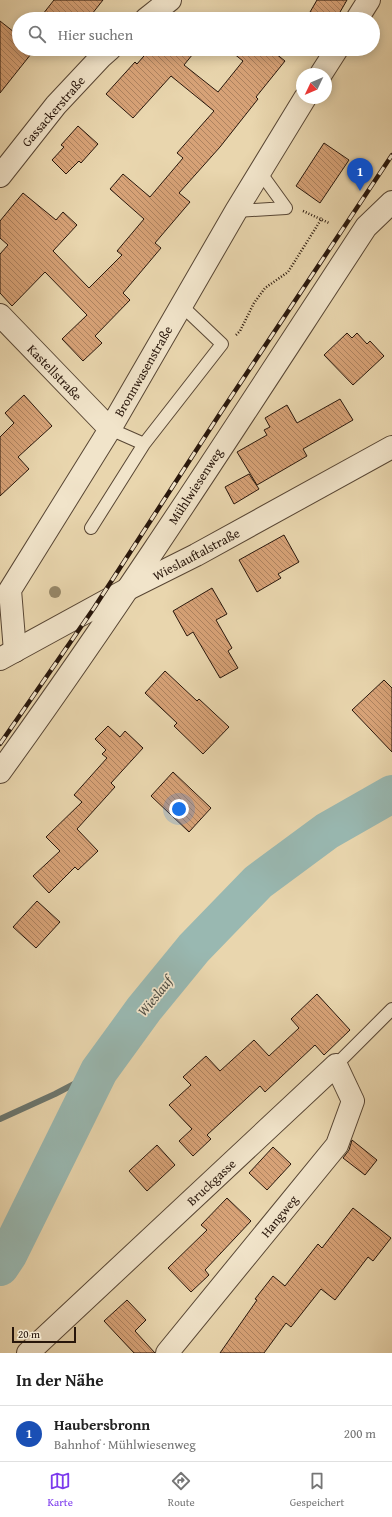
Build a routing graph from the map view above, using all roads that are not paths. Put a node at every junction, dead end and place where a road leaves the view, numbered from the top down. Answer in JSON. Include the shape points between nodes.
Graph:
{"nodes":[{"id":1,"x":170,"y":0,"type":"edge"},
{"id":2,"x":369,"y":0,"type":"edge"},
{"id":3,"x":155,"y":12,"type":"edge"},
{"id":4,"x":361,"y":12,"type":"edge"},
{"id":5,"x":102,"y":56,"type":"edge"},
{"id":6,"x":332,"y":56,"type":"edge"},
{"id":7,"x":324,"y":68,"type":"edge"},
{"id":8,"x":302,"y":104,"type":"edge"},
{"id":9,"x":3,"y":165,"type":"edge"},
{"id":10,"x":260,"y":172,"type":"junction"},
{"id":11,"x":392,"y":202,"type":"edge"},
{"id":12,"x":236,"y":211,"type":"junction"},
{"id":13,"x":182,"y":306,"type":"junction"},
{"id":14,"x":0,"y":315,"type":"edge"},
{"id":15,"x":110,"y":429,"type":"junction"},
{"id":16,"x":144,"y":444,"type":"junction"},
{"id":17,"x":392,"y":447,"type":"edge"},
{"id":18,"x":90,"y":528,"type":"dead end"},
{"id":19,"x":128,"y":589,"type":"junction"},
{"id":20,"x":7,"y":655,"type":"edge"},
{"id":21,"x":0,"y":772,"type":"edge"},
{"id":22,"x":392,"y":1009,"type":"edge"},
{"id":23,"x":336,"y":1065,"type":"junction"},
{"id":24,"x":28,"y":1353,"type":"edge"},
{"id":25,"x":167,"y":1353,"type":"edge"}],
"edges":[{"from":1,"to":3,"type":"street"},
{"from":2,"to":4,"type":"street"},
{"from":5,"to":9,"type":"street","name":"Gassackerstraße"},
{"from":6,"to":7,"type":"street"},
{"from":8,"to":10,"type":"street","name":"Bronnwasenstraße"},
{"from":10,"to":12,"type":"street","name":"Bronnwasenstraße"},
{"from":10,"to":12,"type":"lane","via":[[286,208]]},
{"from":11,"to":19,"type":"street","name":"Mühlwiesenweg","via":[[366,228]]},
{"from":12,"to":13,"type":"street","name":"Bronnwasenstraße"},
{"from":13,"to":15,"type":"street","name":"Bronnwasenstraße"},
{"from":13,"to":16,"type":"lane","via":[[222,344]]},
{"from":14,"to":15,"type":"street","name":"Kastellstraße"},
{"from":15,"to":16,"type":"lane"},
{"from":15,"to":20,"type":"street","name":"Bronnwasenstraße","via":[[10,590]]},
{"from":16,"to":18,"type":"lane"},
{"from":17,"to":19,"type":"street","name":"Wieslauftalstraße","via":[[196,555]]},
{"from":19,"to":20,"type":"street","name":"Wieslauftalstraße"},
{"from":19,"to":21,"type":"street","name":"Mühlwiesenweg"},
{"from":22,"to":23,"type":"lane","name":"Bruckgasse"},
{"from":23,"to":24,"type":"street","name":"Bruckgasse"},
{"from":23,"to":25,"type":"street","name":"Hangweg","via":[[353,1101],[337,1145]]}]}
